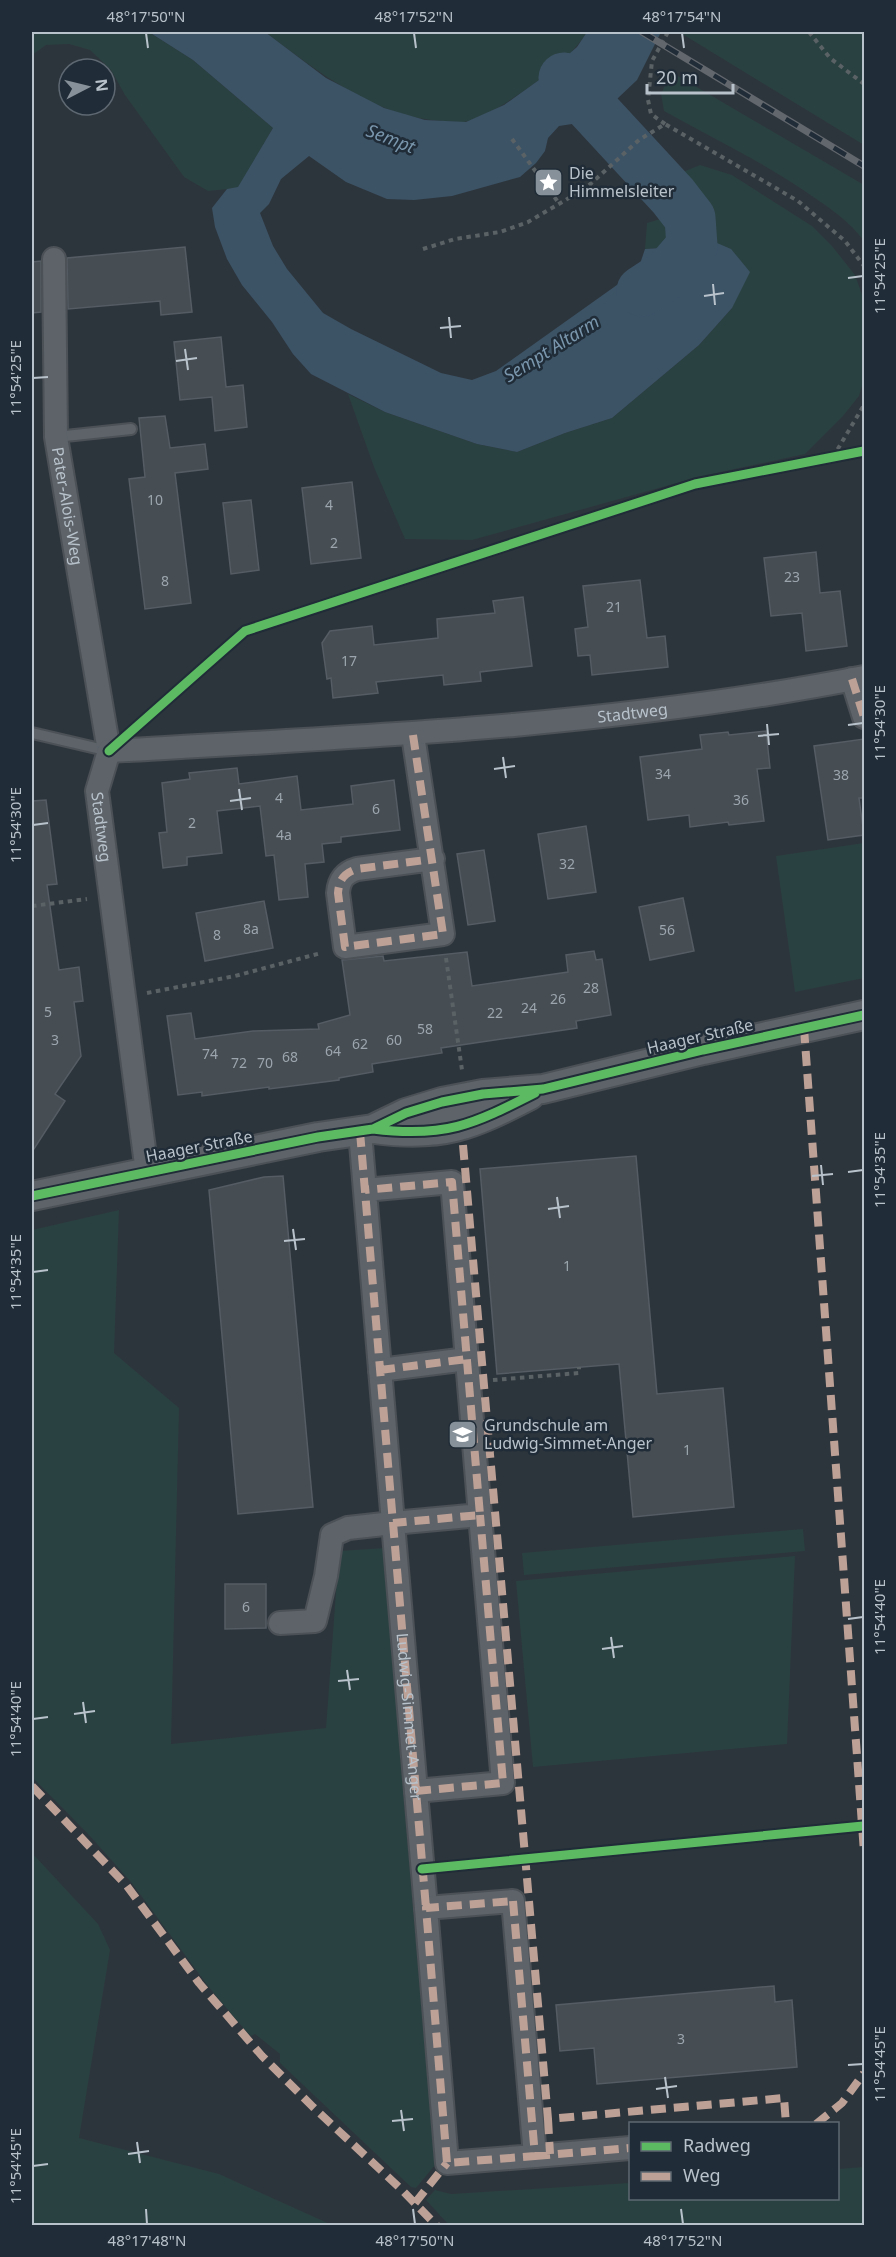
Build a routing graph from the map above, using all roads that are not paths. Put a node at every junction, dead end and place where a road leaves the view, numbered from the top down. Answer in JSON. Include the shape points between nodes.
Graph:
{"nodes":[{"id":1,"x":54,"y":259,"type":"dead end"},
{"id":2,"x":131,"y":429,"type":"dead end"},
{"id":3,"x":56,"y":437,"type":"junction"},
{"id":4,"x":858,"y":678,"type":"edge"},
{"id":5,"x":864,"y":717,"type":"edge"},
{"id":6,"x":32,"y":734,"type":"edge"},
{"id":7,"x":413,"y":735,"type":"junction"},
{"id":8,"x":109,"y":751,"type":"junction"},
{"id":9,"x":433,"y":859,"type":"junction"},
{"id":10,"x":864,"y":1015,"type":"edge"},
{"id":11,"x":367,"y":1130,"type":"junction"},
{"id":12,"x":147,"y":1172,"type":"junction"},
{"id":13,"x":365,"y":1190,"type":"junction"},
{"id":14,"x":32,"y":1196,"type":"edge"},
{"id":15,"x":467,"y":1359,"type":"junction"},
{"id":16,"x":380,"y":1370,"type":"junction"},
{"id":17,"x":480,"y":1515,"type":"junction"},
{"id":18,"x":393,"y":1523,"type":"junction"},
{"id":19,"x":280,"y":1623,"type":"dead end"},
{"id":20,"x":416,"y":1791,"type":"junction"},
{"id":21,"x":426,"y":1908,"type":"junction"},
{"id":22,"x":629,"y":2148,"type":"edge"},
{"id":23,"x":535,"y":2156,"type":"junction"}],
"edges":[{"from":1,"to":3,"type":"street","name":"Pater-Alois-Weg"},
{"from":2,"to":3,"type":"lane"},
{"from":3,"to":8,"type":"street","name":"Pater-Alois-Weg"},
{"from":4,"to":5,"type":"street","name":"Stadtweg"},
{"from":4,"to":7,"type":"street","name":"Stadtweg","via":[[684,708]]},
{"from":6,"to":8,"type":"lane"},
{"from":7,"to":8,"type":"street","name":"Stadtweg"},
{"from":7,"to":9,"type":"street"},
{"from":8,"to":12,"type":"street","name":"Stadtweg","via":[[96,791]]},
{"from":9,"to":9,"type":"street","via":[[357,869],[342,877],[338,893],[345,947],[443,934]]},
{"from":10,"to":11,"type":"street","name":"Haager Straße","via":[[543,1089],[442,1102]]},
{"from":11,"to":12,"type":"street","name":"Haager Straße"},
{"from":11,"to":13,"type":"street","name":"Ludwig-Simmet-Anger"},
{"from":12,"to":14,"type":"street","name":"Haager Straße"},
{"from":13,"to":15,"type":"street","via":[[452,1182]]},
{"from":13,"to":16,"type":"street","name":"Ludwig-Simmet-Anger"},
{"from":15,"to":16,"type":"street"},
{"from":15,"to":17,"type":"street"},
{"from":16,"to":18,"type":"street","name":"Ludwig-Simmet-Anger"},
{"from":17,"to":18,"type":"street"},
{"from":17,"to":20,"type":"street","via":[[503,1783]]},
{"from":18,"to":19,"type":"street","via":[[348,1528],[332,1535],[315,1621]]},
{"from":18,"to":20,"type":"street","name":"Ludwig-Simmet-Anger"},
{"from":20,"to":21,"type":"street","name":"Ludwig-Simmet-Anger"},
{"from":21,"to":23,"type":"street","via":[[513,1901]]},
{"from":21,"to":23,"type":"street","name":"Ludwig-Simmet-Anger","via":[[447,2163]]},
{"from":22,"to":23,"type":"street","name":"Ludwig-Simmet-Anger"}]}
